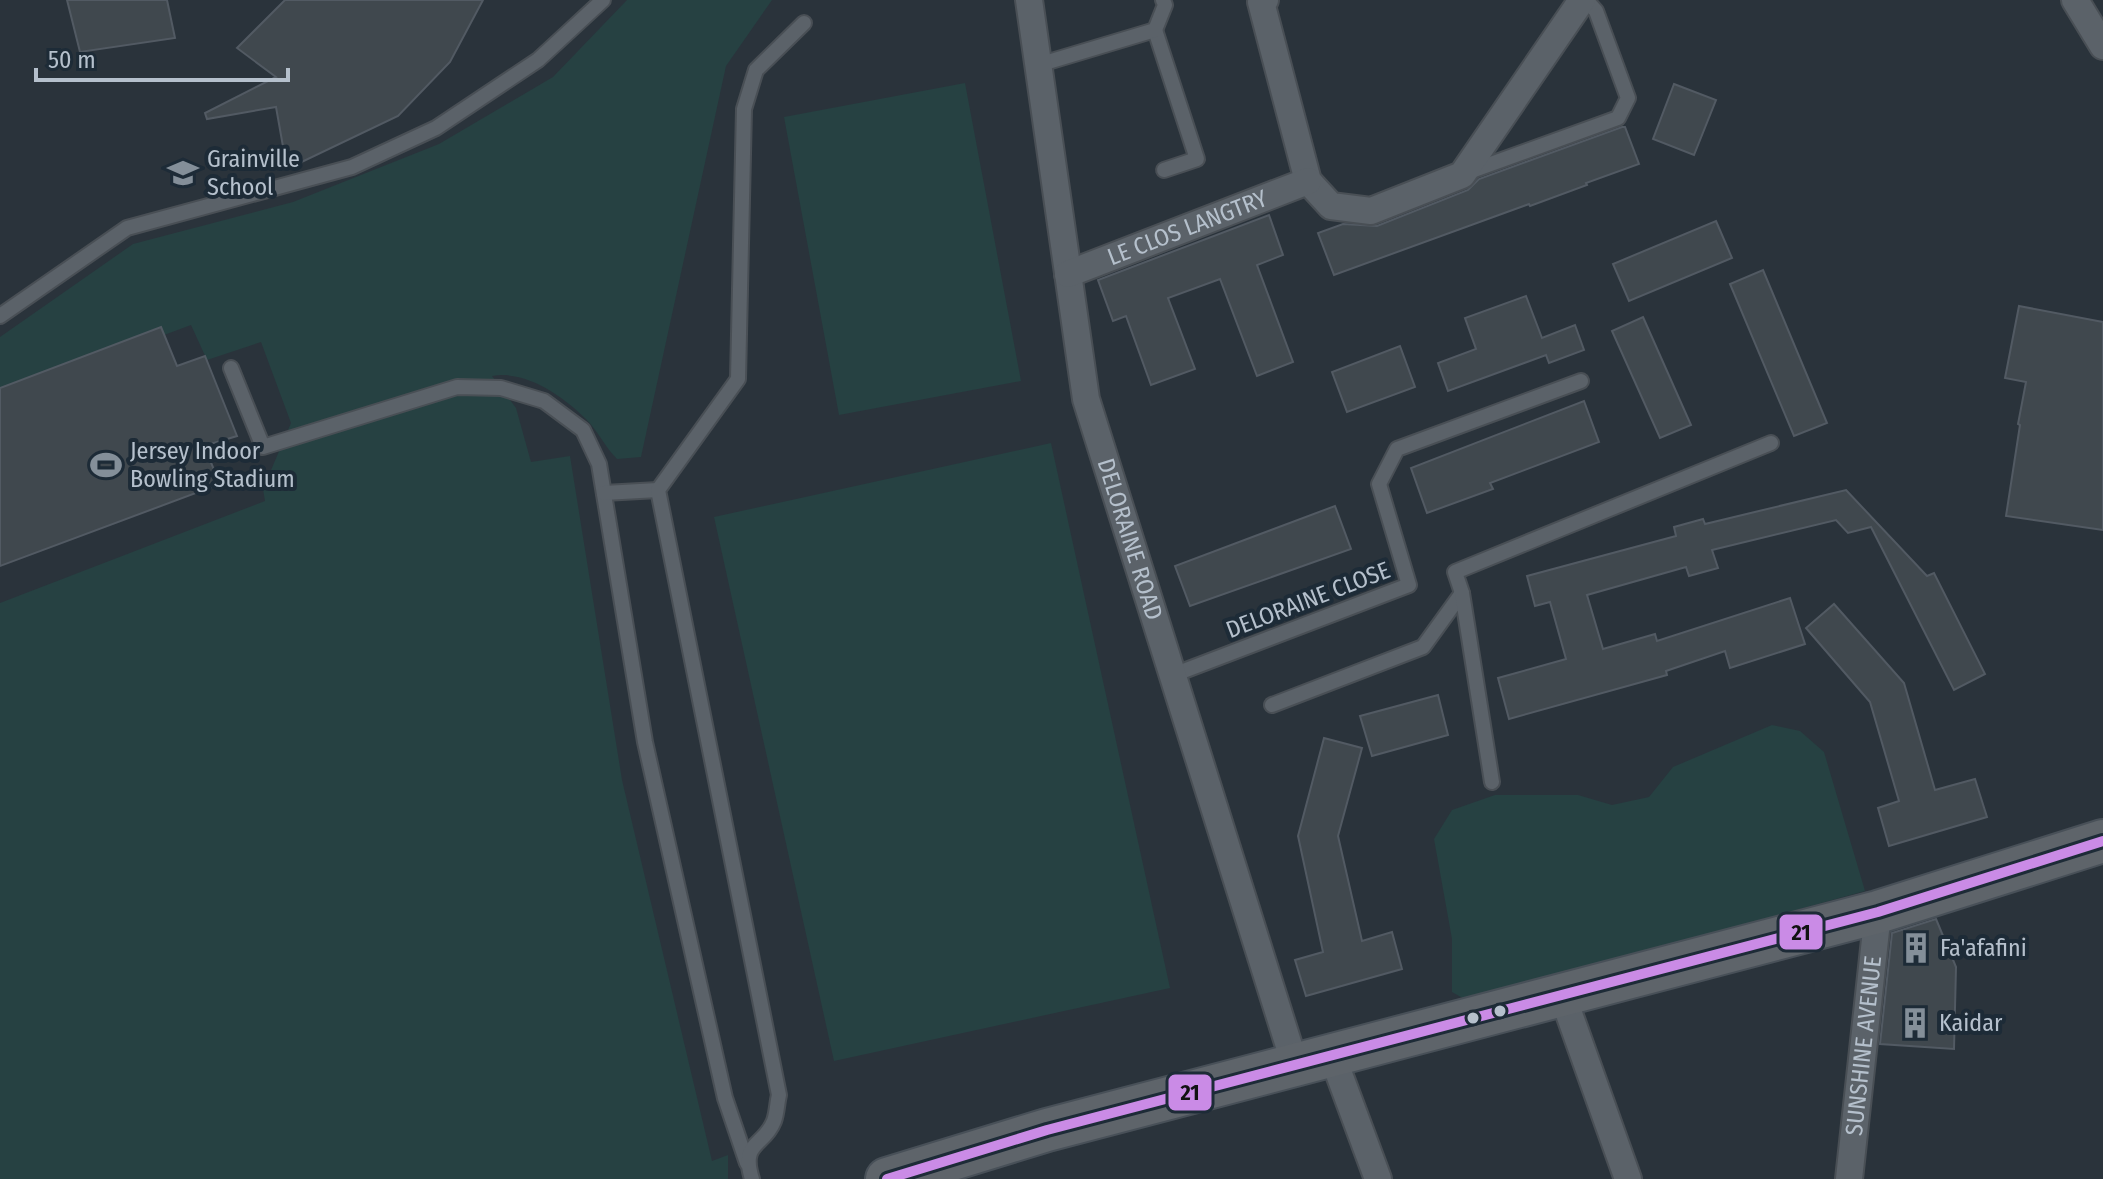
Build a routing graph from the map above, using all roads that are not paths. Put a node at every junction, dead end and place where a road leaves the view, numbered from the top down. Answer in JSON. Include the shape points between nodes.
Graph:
{"nodes":[{"id":1,"x":603,"y":0,"type":"edge"},
{"id":2,"x":1029,"y":0,"type":"edge"},
{"id":3,"x":1163,"y":0,"type":"edge"},
{"id":4,"x":1265,"y":0,"type":"edge"},
{"id":5,"x":1584,"y":0,"type":"edge"},
{"id":6,"x":2075,"y":0,"type":"edge"},
{"id":7,"x":804,"y":23,"type":"dead end"},
{"id":8,"x":1155,"y":30,"type":"junction"},
{"id":9,"x":2103,"y":46,"type":"edge"},
{"id":10,"x":1038,"y":65,"type":"junction"},
{"id":11,"x":1164,"y":170,"type":"dead end"},
{"id":12,"x":1462,"y":175,"type":"junction"},
{"id":13,"x":1308,"y":181,"type":"junction"},
{"id":14,"x":1068,"y":274,"type":"junction"},
{"id":15,"x":0,"y":316,"type":"edge"},
{"id":16,"x":231,"y":368,"type":"dead end"},
{"id":17,"x":1581,"y":381,"type":"dead end"},
{"id":18,"x":1771,"y":443,"type":"dead end"},
{"id":19,"x":658,"y":490,"type":"junction"},
{"id":20,"x":604,"y":493,"type":"junction"},
{"id":21,"x":1462,"y":593,"type":"junction"},
{"id":22,"x":1173,"y":675,"type":"junction"},
{"id":23,"x":1272,"y":705,"type":"dead end"},
{"id":24,"x":1492,"y":782,"type":"dead end"},
{"id":25,"x":2103,"y":841,"type":"edge"},
{"id":26,"x":1878,"y":912,"type":"junction"},
{"id":27,"x":1562,"y":994,"type":"junction"},
{"id":28,"x":1313,"y":1060,"type":"junction"},
{"id":29,"x":747,"y":1163,"type":"junction"},
{"id":30,"x":752,"y":1179,"type":"edge"},
{"id":31,"x":887,"y":1179,"type":"edge"},
{"id":32,"x":1378,"y":1179,"type":"edge"},
{"id":33,"x":1628,"y":1179,"type":"edge"},
{"id":34,"x":1849,"y":1179,"type":"edge"}],
"edges":[{"from":1,"to":15,"type":"lane","via":[[538,60],[436,128],[352,167],[127,228]]},
{"from":2,"to":10,"type":"street","name":"DELORAINE ROAD"},
{"from":3,"to":8,"type":"lane"},
{"from":4,"to":13,"type":"street","via":[[1261,2]]},
{"from":5,"to":12,"type":"street"},
{"from":5,"to":12,"type":"lane","via":[[1596,11],[1628,98],[1618,118]]},
{"from":6,"to":9,"type":"street"},
{"from":7,"to":19,"type":"lane","via":[[756,70],[744,109],[738,379]]},
{"from":8,"to":10,"type":"lane"},
{"from":8,"to":11,"type":"lane","via":[[1197,159]]},
{"from":10,"to":14,"type":"street","name":"DELORAINE ROAD"},
{"from":12,"to":13,"type":"street","via":[[1371,211],[1331,206]]},
{"from":13,"to":14,"type":"street","name":"LE CLOS LANGTRY"},
{"from":14,"to":22,"type":"street","name":"DELORAINE ROAD","via":[[1086,399]]},
{"from":16,"to":20,"type":"lane","via":[[263,447],[457,387],[501,388],[544,401],[583,430],[599,464]]},
{"from":17,"to":22,"type":"lane","name":"DELORAINE CLOSE","via":[[1397,449],[1379,484],[1409,585]]},
{"from":18,"to":21,"type":"lane","via":[[1455,572]]},
{"from":19,"to":20,"type":"lane"},
{"from":19,"to":29,"type":"lane","via":[[779,1095],[773,1124],[754,1144]]},
{"from":20,"to":29,"type":"lane","via":[[645,742],[725,1098]]},
{"from":21,"to":23,"type":"lane","via":[[1423,647]]},
{"from":21,"to":24,"type":"lane"},
{"from":22,"to":28,"type":"street","name":"DELORAINE ROAD"},
{"from":25,"to":26,"type":"main road"},
{"from":26,"to":27,"type":"main road"},
{"from":26,"to":34,"type":"street","name":"SUNSHINE AVENUE"},
{"from":27,"to":28,"type":"main road"},
{"from":27,"to":33,"type":"street"},
{"from":28,"to":31,"type":"main road","via":[[1047,1130]]},
{"from":28,"to":32,"type":"street","name":"DELORAINE ROAD"},
{"from":29,"to":30,"type":"lane"}]}
